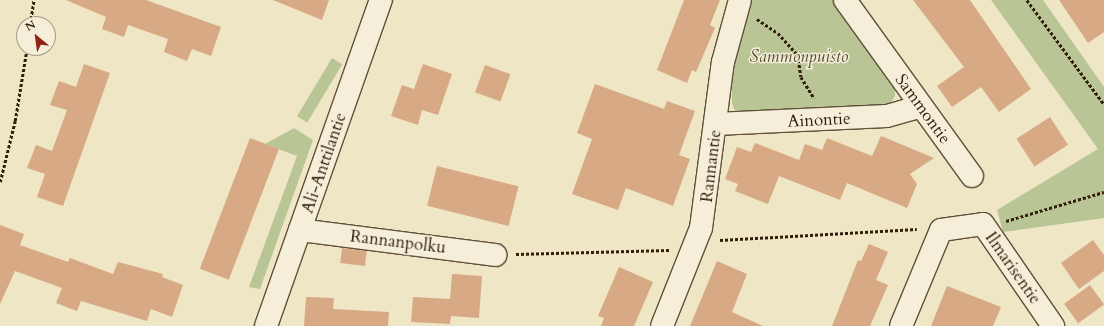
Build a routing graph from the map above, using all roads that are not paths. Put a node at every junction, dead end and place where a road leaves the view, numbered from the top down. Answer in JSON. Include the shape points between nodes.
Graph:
{"nodes":[{"id":1,"x":381,"y":0,"type":"edge"},
{"id":2,"x":845,"y":0,"type":"edge"},
{"id":3,"x":738,"y":6,"type":"edge"},
{"id":4,"x":921,"y":106,"type":"junction"},
{"id":5,"x":716,"y":124,"type":"junction"},
{"id":6,"x":972,"y":176,"type":"dead end"},
{"id":7,"x":300,"y":230,"type":"junction"},
{"id":8,"x":495,"y":255,"type":"dead end"},
{"id":9,"x":266,"y":326,"type":"edge"},
{"id":10,"x":662,"y":326,"type":"edge"},
{"id":11,"x":901,"y":326,"type":"edge"},
{"id":12,"x":1053,"y":326,"type":"edge"}],
"edges":[{"from":1,"to":7,"type":"street","name":"Ali-Anttilantie"},
{"from":2,"to":4,"type":"street","name":"Sammontie"},
{"from":3,"to":5,"type":"street","name":"Rannantie","via":[[722,62]]},
{"from":4,"to":5,"type":"street","name":"Ainontie","via":[[887,116]]},
{"from":4,"to":6,"type":"street","name":"Sammontie"},
{"from":5,"to":10,"type":"street","name":"Rannantie","via":[[701,228]]},
{"from":7,"to":8,"type":"street","name":"Rannanpolku"},
{"from":7,"to":9,"type":"street","name":"Ali-Anttilantie"},
{"from":11,"to":12,"type":"street","name":"Ilmarisentie","via":[[941,230],[983,224]]}]}
